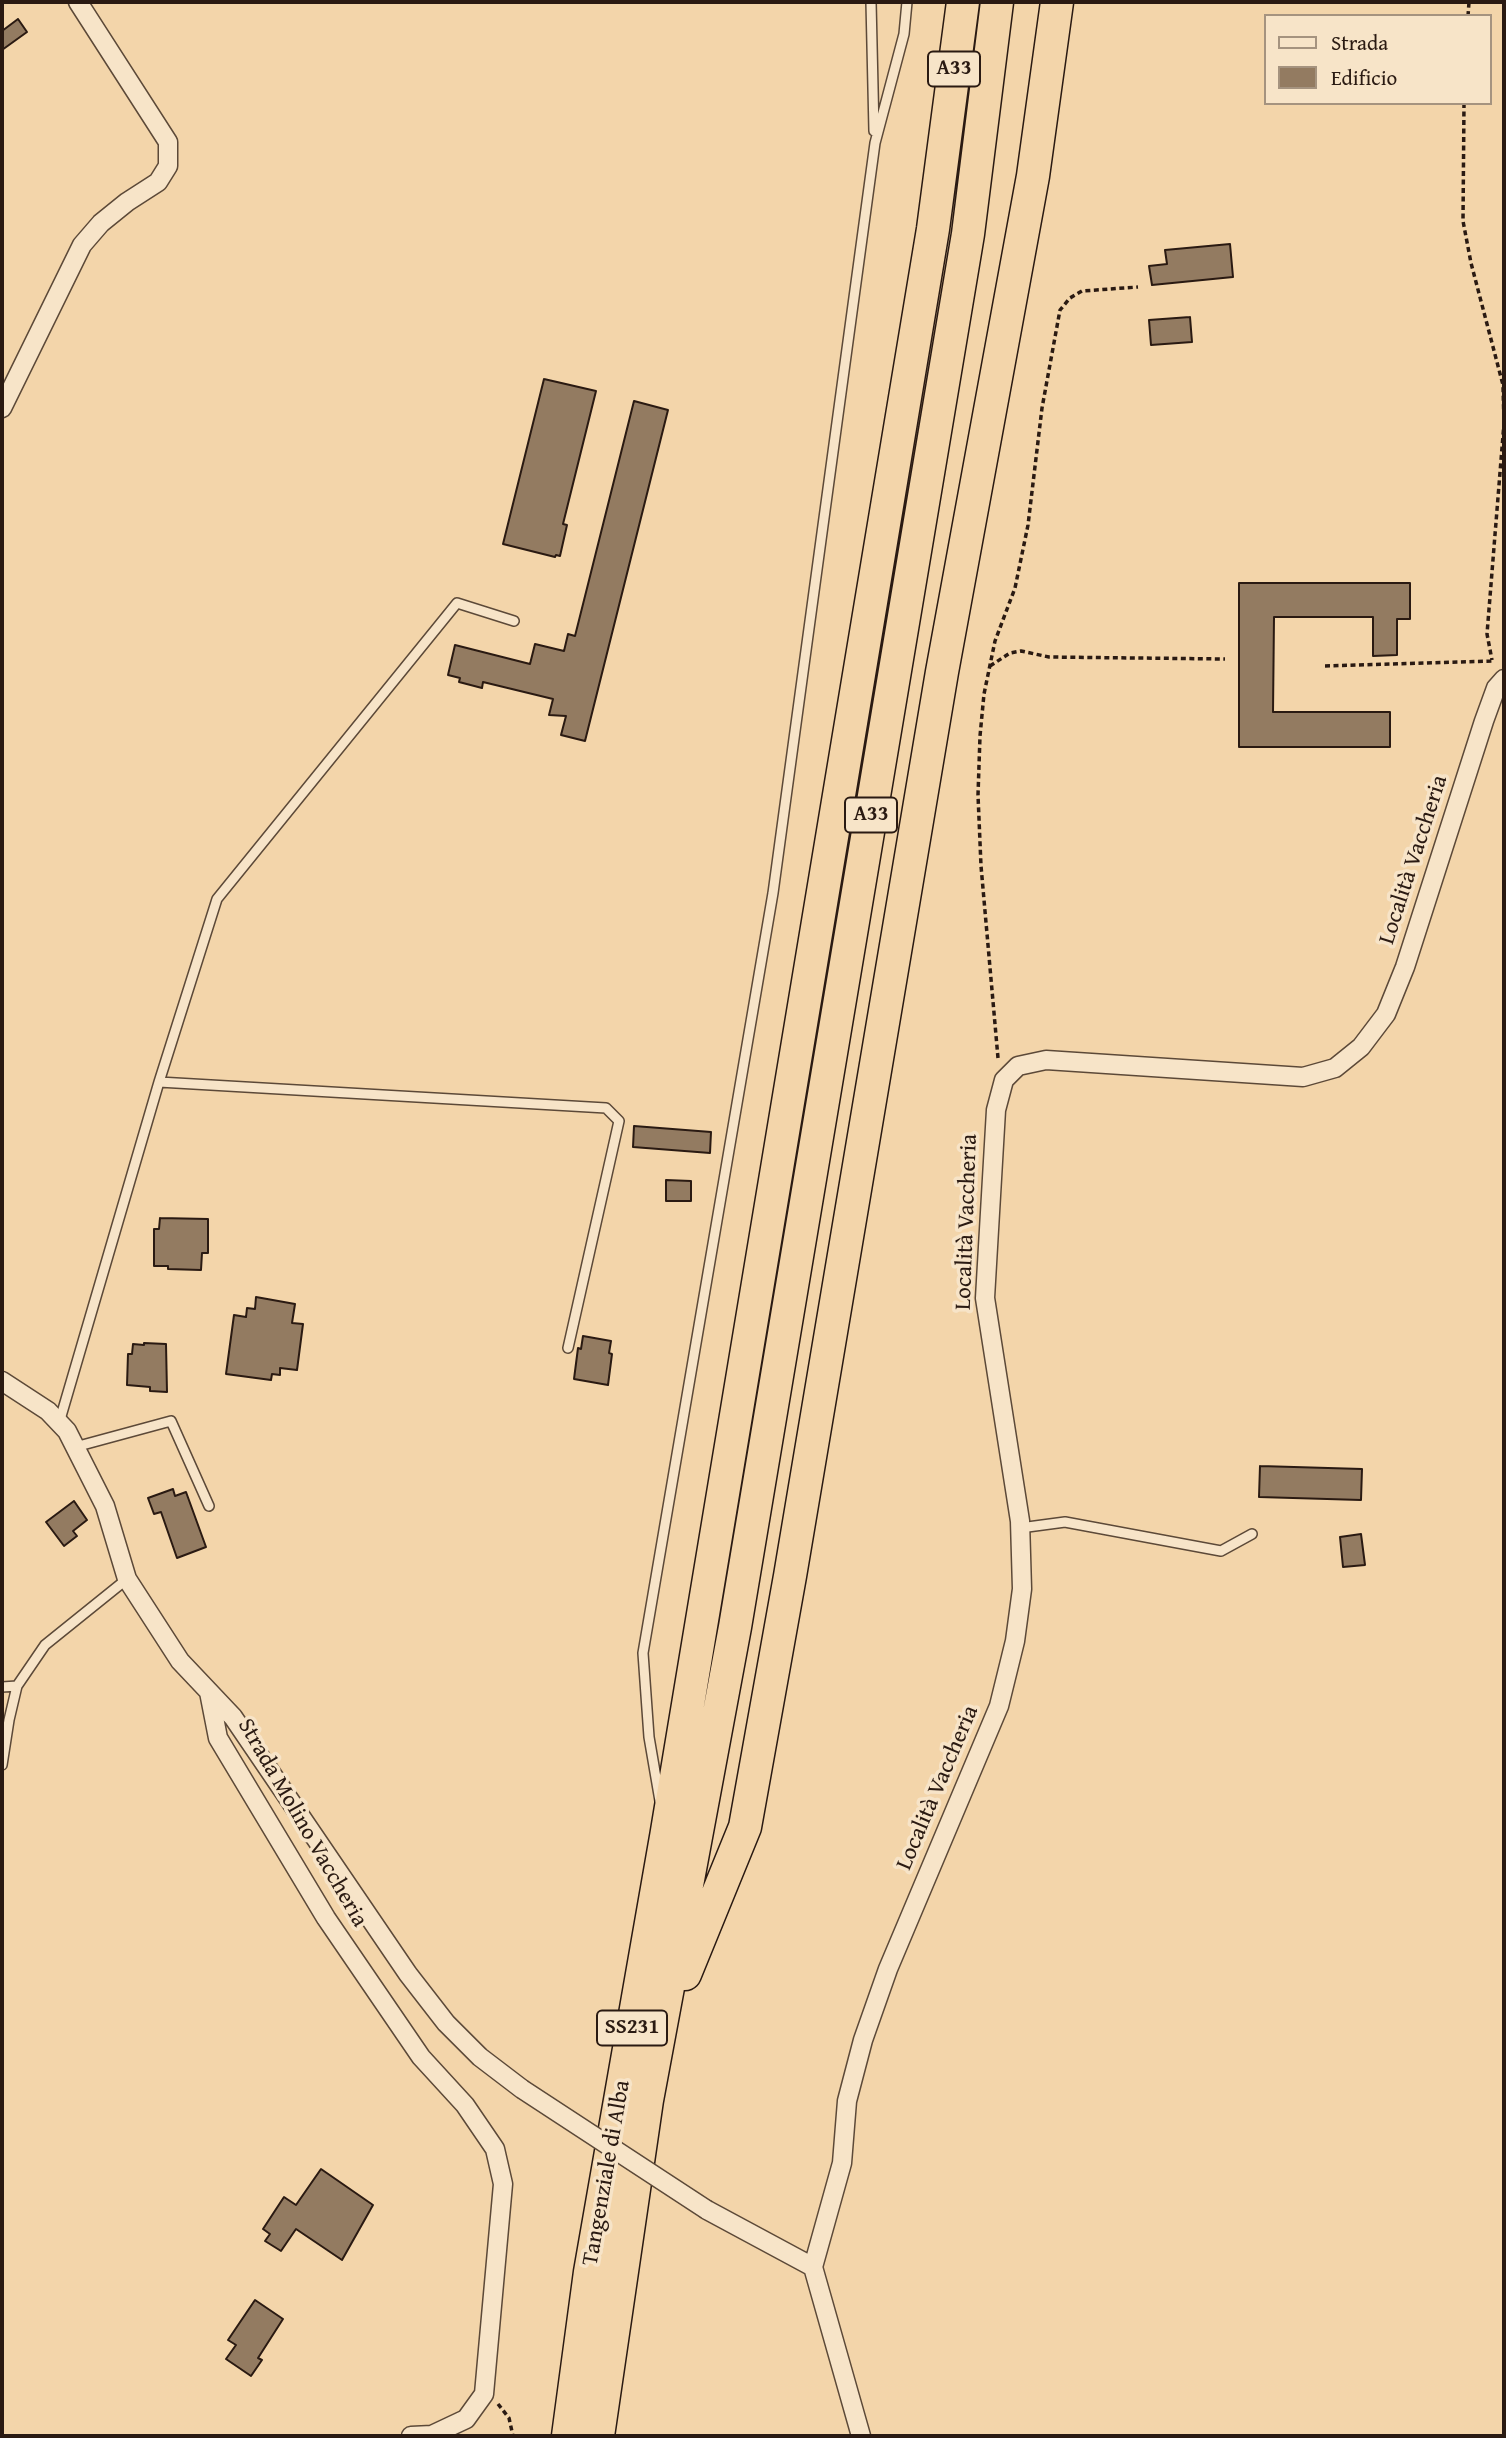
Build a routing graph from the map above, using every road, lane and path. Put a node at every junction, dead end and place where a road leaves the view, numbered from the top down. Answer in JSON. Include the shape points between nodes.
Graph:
{"nodes":[{"id":1,"x":78,"y":2,"type":"edge"},
{"id":2,"x":871,"y":2,"type":"edge"},
{"id":3,"x":908,"y":2,"type":"edge"},
{"id":4,"x":962,"y":2,"type":"edge"},
{"id":5,"x":997,"y":2,"type":"edge"},
{"id":6,"x":1058,"y":2,"type":"edge"},
{"id":7,"x":1464,"y":105,"type":"edge"},
{"id":8,"x":875,"y":144,"type":"junction"},
{"id":9,"x":1138,"y":288,"type":"dead end"},
{"id":10,"x":2,"y":408,"type":"edge"},
{"id":11,"x":514,"y":621,"type":"dead end"},
{"id":12,"x":1225,"y":659,"type":"dead end"},
{"id":13,"x":1492,"y":660,"type":"junction"},
{"id":14,"x":1504,"y":665,"type":"edge"},
{"id":15,"x":990,"y":666,"type":"junction"},
{"id":16,"x":1325,"y":666,"type":"dead end"},
{"id":17,"x":1504,"y":679,"type":"edge"},
{"id":18,"x":1004,"y":1080,"type":"junction"},
{"id":19,"x":159,"y":1082,"type":"junction"},
{"id":20,"x":568,"y":1348,"type":"dead end"},
{"id":21,"x":2,"y":1381,"type":"edge"},
{"id":22,"x":59,"y":1423,"type":"junction"},
{"id":23,"x":75,"y":1447,"type":"junction"},
{"id":24,"x":209,"y":1506,"type":"dead end"},
{"id":25,"x":1020,"y":1528,"type":"junction"},
{"id":26,"x":1252,"y":1534,"type":"dead end"},
{"id":27,"x":127,"y":1579,"type":"junction"},
{"id":28,"x":702,"y":1621,"type":"joint"},
{"id":29,"x":735,"y":1627,"type":"joint"},
{"id":30,"x":17,"y":1686,"type":"junction"},
{"id":31,"x":2,"y":1687,"type":"edge"},
{"id":32,"x":209,"y":1692,"type":"junction"},
{"id":33,"x":2,"y":1766,"type":"edge"},
{"id":34,"x":666,"y":1837,"type":"junction"},
{"id":35,"x":647,"y":2100,"type":"junction"},
{"id":36,"x":813,"y":2267,"type":"junction"},
{"id":37,"x":484,"y":2394,"type":"junction"},
{"id":38,"x":411,"y":2436,"type":"edge"},
{"id":39,"x":513,"y":2436,"type":"edge"},
{"id":40,"x":568,"y":2436,"type":"edge"},
{"id":41,"x":598,"y":2436,"type":"edge"},
{"id":42,"x":861,"y":2436,"type":"edge"}],
"edges":[{"from":1,"to":10,"type":"street","via":[[168,142],[168,166],[158,182],[127,202],[82,245]]},
{"from":2,"to":8,"type":"lane"},
{"from":3,"to":8,"type":"lane"},
{"from":4,"to":28,"type":"highway","number":"A33","via":[[933,229]]},
{"from":5,"to":29,"type":"highway","number":"A33","via":[[968,234]]},
{"from":6,"to":35,"type":"highway","via":[[1033,176],[942,672],[745,1827],[688,1963]]},
{"from":7,"to":13,"type":"path","via":[[1463,221],[1503,385],[1488,634]]},
{"from":8,"to":34,"type":"lane","via":[[773,893],[643,1653],[649,1737]]},
{"from":9,"to":15,"type":"path","via":[[1082,291],[1060,310],[1023,550]]},
{"from":11,"to":19,"type":"lane","via":[[457,603],[217,899]]},
{"from":12,"to":15,"type":"path","via":[[1049,657],[1021,651]]},
{"from":13,"to":14,"type":"path"},
{"from":13,"to":16,"type":"path"},
{"from":15,"to":18,"type":"path","via":[[978,795],[996,1051]]},
{"from":17,"to":18,"type":"street","name":"Località Vaccheria","via":[[1484,721],[1386,1014],[1361,1047],[1335,1068],[1303,1077],[1046,1060],[1018,1066]]},
{"from":18,"to":25,"type":"street","name":"Località Vaccheria","via":[[996,1110],[985,1298]]},
{"from":19,"to":20,"type":"lane","via":[[606,1108],[619,1121]]},
{"from":19,"to":22,"type":"lane"},
{"from":21,"to":22,"type":"street"},
{"from":22,"to":23,"type":"street"},
{"from":23,"to":24,"type":"lane","via":[[171,1421]]},
{"from":23,"to":27,"type":"street","via":[[105,1506]]},
{"from":25,"to":26,"type":"lane","via":[[1065,1522],[1221,1551]]},
{"from":25,"to":36,"type":"street","name":"Località Vaccheria","via":[[1022,1589],[999,1706],[888,1969],[863,2040],[847,2101],[842,2163]]},
{"from":27,"to":30,"type":"lane","via":[[45,1645]]},
{"from":27,"to":32,"type":"street","via":[[180,1661]]},
{"from":28,"to":34,"type":"highway","name":"Tangenziale di Alba","number":"SS231"},
{"from":29,"to":35,"type":"highway","number":"SS231"},
{"from":30,"to":31,"type":"lane"},
{"from":30,"to":33,"type":"lane"},
{"from":32,"to":36,"type":"street","name":"Strada Molino Vaccheria","bridge":true,"via":[[233,1717],[408,1974],[480,2057],[707,2210]]},
{"from":32,"to":37,"type":"street","name":"Strada Molino Vaccheria","via":[[218,1738],[326,1918],[421,2057],[465,2105],[495,2149],[503,2184]]},
{"from":34,"to":40,"type":"highway","name":"Tangenziale di Alba","number":"SS231","via":[[590,2272]]},
{"from":35,"to":41,"type":"highway","number":"SS231"},
{"from":36,"to":42,"type":"street"},
{"from":37,"to":38,"type":"street","via":[[466,2419],[432,2435]]},
{"from":37,"to":39,"type":"path","via":[[509,2418]]}]}
